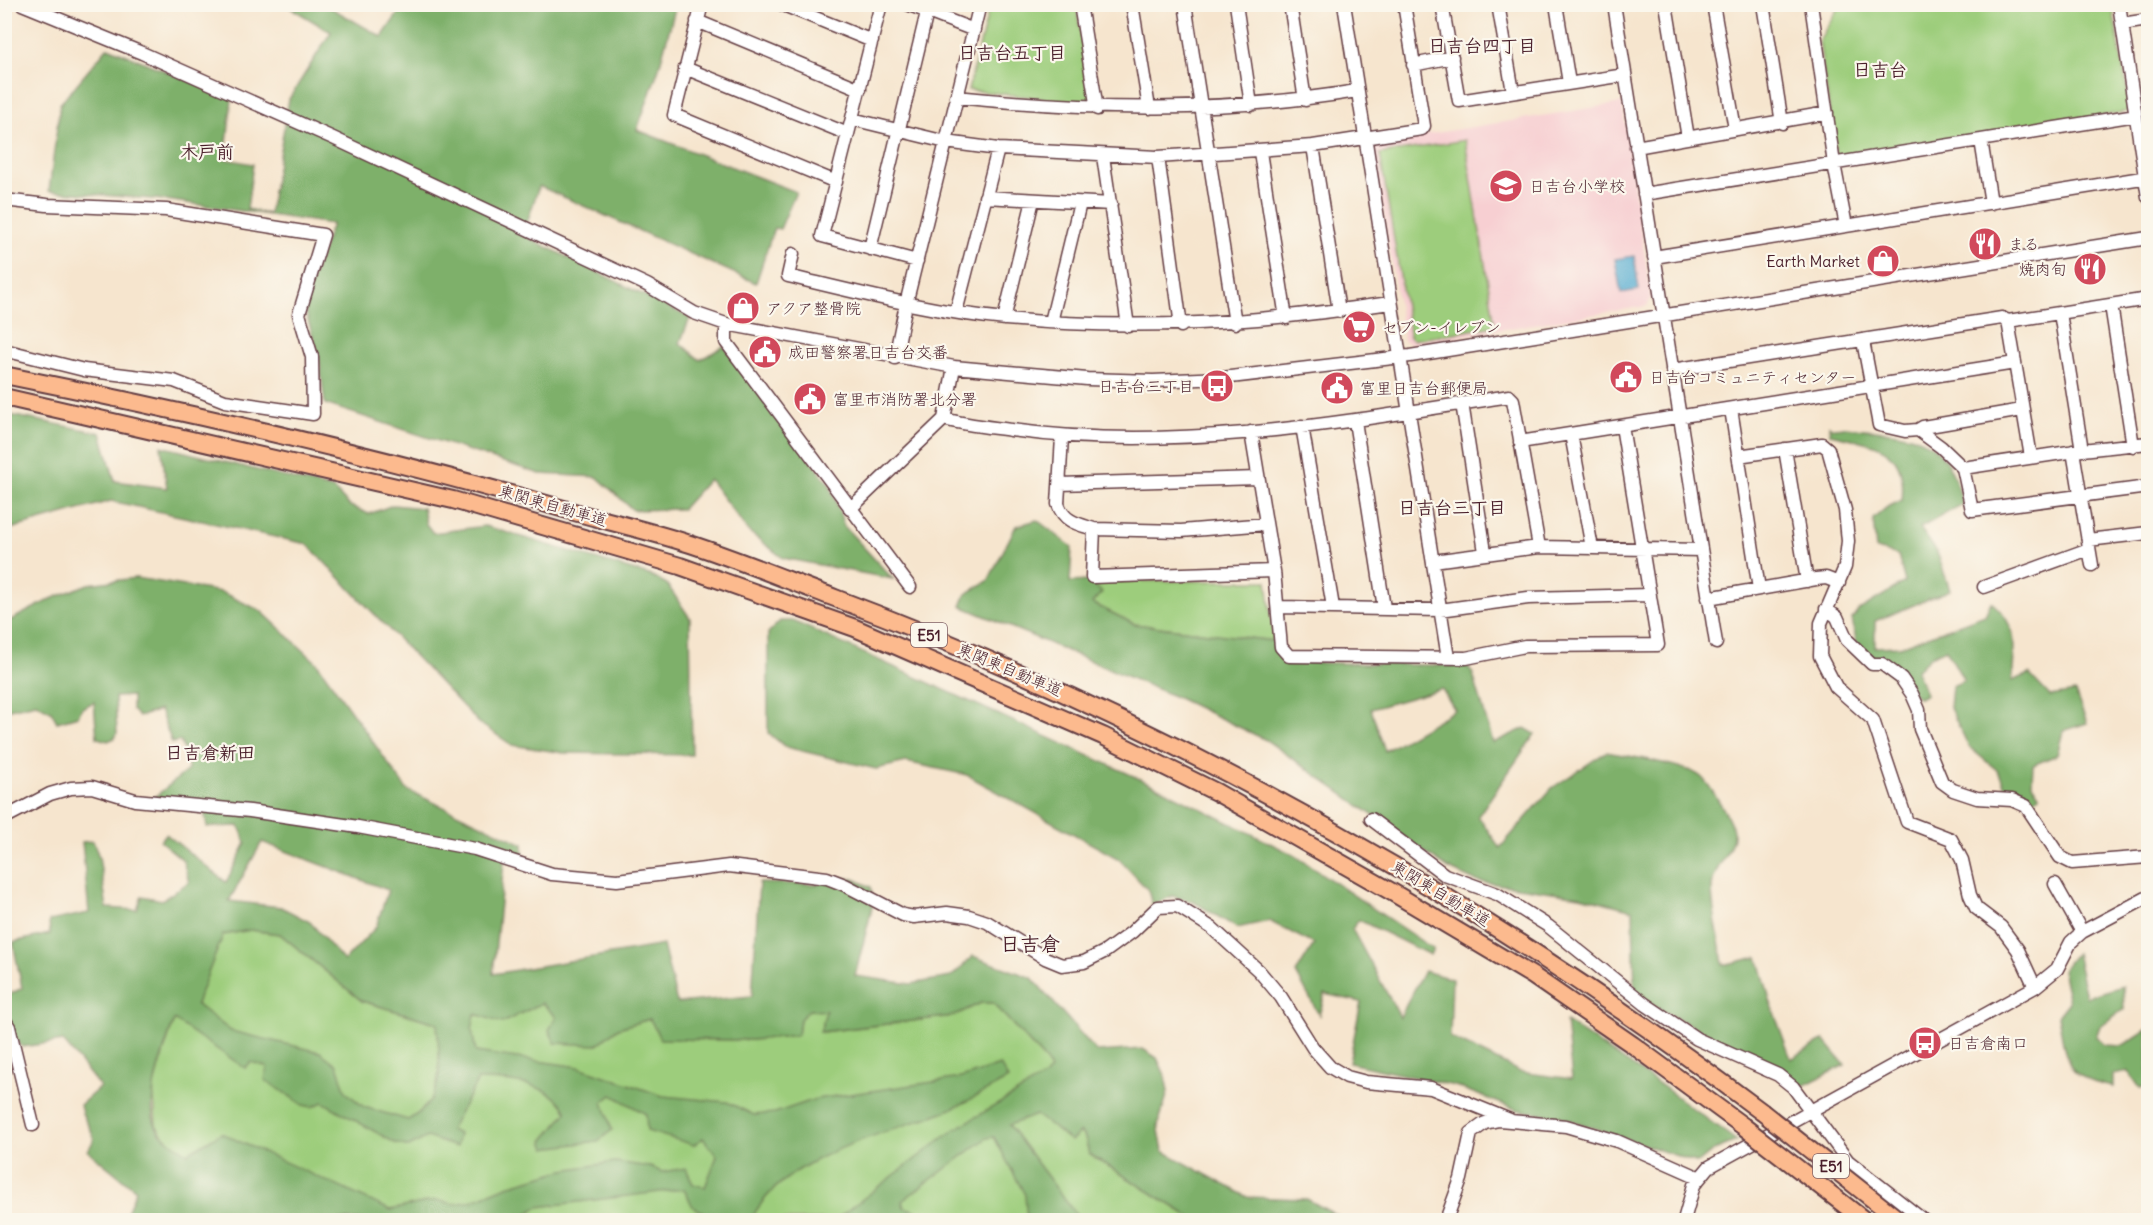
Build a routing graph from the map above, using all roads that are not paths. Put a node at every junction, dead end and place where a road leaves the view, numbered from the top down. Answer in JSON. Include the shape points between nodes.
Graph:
{"nodes":[{"id":1,"x":6,"y":4,"type":"edge"},
{"id":2,"x":22,"y":4,"type":"edge"},
{"id":3,"x":702,"y":4,"type":"edge"},
{"id":4,"x":781,"y":4,"type":"edge"},
{"id":5,"x":882,"y":4,"type":"edge"},
{"id":6,"x":907,"y":4,"type":"edge"},
{"id":7,"x":980,"y":4,"type":"edge"},
{"id":8,"x":1080,"y":4,"type":"edge"},
{"id":9,"x":1132,"y":4,"type":"edge"},
{"id":10,"x":1185,"y":4,"type":"edge"},
{"id":11,"x":1236,"y":4,"type":"edge"},
{"id":12,"x":1290,"y":4,"type":"edge"},
{"id":13,"x":1344,"y":4,"type":"edge"},
{"id":14,"x":1404,"y":4,"type":"edge"},
{"id":15,"x":1442,"y":4,"type":"edge"},
{"id":16,"x":1498,"y":4,"type":"edge"},
{"id":17,"x":1556,"y":4,"type":"edge"},
{"id":18,"x":1614,"y":4,"type":"edge"},
{"id":19,"x":1666,"y":4,"type":"edge"},
{"id":20,"x":1713,"y":4,"type":"edge"},
{"id":21,"x":1763,"y":4,"type":"edge"},
{"id":22,"x":1810,"y":4,"type":"edge"},
{"id":23,"x":2119,"y":4,"type":"edge"},
{"id":24,"x":928,"y":9,"type":"edge"},
{"id":25,"x":4,"y":12,"type":"edge"},
{"id":26,"x":2148,"y":20,"type":"edge"},
{"id":27,"x":697,"y":21,"type":"junction"},
{"id":28,"x":2122,"y":24,"type":"junction"},
{"id":29,"x":974,"y":30,"type":"junction"},
{"id":30,"x":872,"y":42,"type":"junction"},
{"id":31,"x":1452,"y":57,"type":"junction"},
{"id":32,"x":1413,"y":65,"type":"junction"},
{"id":33,"x":685,"y":68,"type":"junction"},
{"id":34,"x":1625,"y":75,"type":"junction"},
{"id":35,"x":1569,"y":83,"type":"junction"},
{"id":36,"x":860,"y":89,"type":"junction"},
{"id":37,"x":1357,"y":91,"type":"junction"},
{"id":38,"x":1514,"y":92,"type":"junction"},
{"id":39,"x":956,"y":97,"type":"junction"},
{"id":40,"x":1305,"y":100,"type":"junction"},
{"id":41,"x":1251,"y":105,"type":"junction"},
{"id":42,"x":1201,"y":106,"type":"junction"},
{"id":43,"x":1149,"y":108,"type":"junction"},
{"id":44,"x":1096,"y":109,"type":"junction"},
{"id":45,"x":1827,"y":113,"type":"junction"},
{"id":46,"x":2136,"y":115,"type":"junction"},
{"id":47,"x":852,"y":119,"type":"junction"},
{"id":48,"x":1782,"y":123,"type":"junction"},
{"id":49,"x":1735,"y":129,"type":"junction"},
{"id":50,"x":900,"y":131,"type":"junction"},
{"id":51,"x":848,"y":134,"type":"junction"},
{"id":52,"x":1365,"y":138,"type":"junction"},
{"id":53,"x":1688,"y":138,"type":"junction"},
{"id":54,"x":1981,"y":140,"type":"junction"},
{"id":55,"x":946,"y":142,"type":"junction"},
{"id":56,"x":1313,"y":146,"type":"junction"},
{"id":57,"x":1636,"y":147,"type":"junction"},
{"id":58,"x":998,"y":149,"type":"junction"},
{"id":59,"x":1260,"y":152,"type":"junction"},
{"id":60,"x":1103,"y":156,"type":"junction"},
{"id":61,"x":1208,"y":156,"type":"junction"},
{"id":62,"x":1158,"y":157,"type":"junction"},
{"id":63,"x":1834,"y":164,"type":"junction"},
{"id":64,"x":2147,"y":178,"type":"edge"},
{"id":65,"x":836,"y":182,"type":"junction"},
{"id":66,"x":1644,"y":194,"type":"junction"},
{"id":67,"x":985,"y":197,"type":"junction"},
{"id":68,"x":2148,"y":197,"type":"edge"},
{"id":69,"x":4,"y":200,"type":"edge"},
{"id":70,"x":1034,"y":200,"type":"junction"},
{"id":71,"x":1080,"y":202,"type":"junction"},
{"id":72,"x":1991,"y":203,"type":"junction"},
{"id":73,"x":1111,"y":204,"type":"junction"},
{"id":74,"x":1846,"y":226,"type":"junction"},
{"id":75,"x":2148,"y":238,"type":"edge"},
{"id":76,"x":870,"y":249,"type":"junction"},
{"id":77,"x":793,"y":254,"type":"dead end"},
{"id":78,"x":1654,"y":257,"type":"junction"},
{"id":79,"x":917,"y":261,"type":"junction"},
{"id":80,"x":2148,"y":299,"type":"edge"},
{"id":81,"x":1390,"y":303,"type":"junction"},
{"id":82,"x":906,"y":304,"type":"junction"},
{"id":83,"x":2111,"y":304,"type":"junction"},
{"id":84,"x":1339,"y":311,"type":"junction"},
{"id":85,"x":956,"y":312,"type":"junction"},
{"id":86,"x":2060,"y":313,"type":"junction"},
{"id":87,"x":1663,"y":315,"type":"junction"},
{"id":88,"x":1286,"y":318,"type":"junction"},
{"id":89,"x":1005,"y":319,"type":"junction"},
{"id":90,"x":2008,"y":321,"type":"junction"},
{"id":91,"x":1051,"y":322,"type":"junction"},
{"id":92,"x":1235,"y":323,"type":"junction"},
{"id":93,"x":726,"y":324,"type":"junction"},
{"id":94,"x":1128,"y":326,"type":"junction"},
{"id":95,"x":1181,"y":326,"type":"junction"},
{"id":96,"x":1863,"y":341,"type":"junction"},
{"id":97,"x":4,"y":350,"type":"edge"},
{"id":98,"x":895,"y":358,"type":"junction"},
{"id":99,"x":1399,"y":358,"type":"junction"},
{"id":100,"x":2015,"y":363,"type":"junction"},
{"id":101,"x":954,"y":367,"type":"junction"},
{"id":102,"x":1672,"y":370,"type":"junction"},
{"id":103,"x":4,"y":375,"type":"edge"},
{"id":104,"x":1870,"y":386,"type":"junction"},
{"id":105,"x":4,"y":397,"type":"edge"},
{"id":106,"x":1462,"y":403,"type":"junction"},
{"id":107,"x":1731,"y":409,"type":"junction"},
{"id":108,"x":2022,"y":410,"type":"junction"},
{"id":109,"x":1408,"y":412,"type":"junction"},
{"id":110,"x":1680,"y":417,"type":"junction"},
{"id":111,"x":944,"y":419,"type":"junction"},
{"id":112,"x":1355,"y":421,"type":"junction"},
{"id":113,"x":1302,"y":426,"type":"junction"},
{"id":114,"x":1623,"y":426,"type":"junction"},
{"id":115,"x":1918,"y":430,"type":"junction"},
{"id":116,"x":1251,"y":432,"type":"junction"},
{"id":117,"x":1571,"y":434,"type":"junction"},
{"id":118,"x":1062,"y":437,"type":"junction"},
{"id":119,"x":1520,"y":442,"type":"junction"},
{"id":120,"x":2148,"y":443,"type":"edge"},
{"id":121,"x":2133,"y":446,"type":"junction"},
{"id":122,"x":1785,"y":449,"type":"junction"},
{"id":123,"x":2078,"y":450,"type":"junction"},
{"id":124,"x":1738,"y":456,"type":"junction"},
{"id":125,"x":2031,"y":457,"type":"junction"},
{"id":126,"x":1964,"y":468,"type":"junction"},
{"id":127,"x":1258,"y":478,"type":"junction"},
{"id":128,"x":1060,"y":484,"type":"junction"},
{"id":129,"x":2148,"y":487,"type":"edge"},
{"id":130,"x":2080,"y":495,"type":"junction"},
{"id":131,"x":850,"y":509,"type":"junction"},
{"id":132,"x":1266,"y":524,"type":"junction"},
{"id":133,"x":1094,"y":529,"type":"junction"},
{"id":134,"x":2148,"y":533,"type":"edge"},
{"id":135,"x":2088,"y":545,"type":"junction"},
{"id":136,"x":1539,"y":546,"type":"junction"},
{"id":137,"x":1644,"y":547,"type":"junction"},
{"id":138,"x":1592,"y":548,"type":"junction"},
{"id":139,"x":1701,"y":550,"type":"junction"},
{"id":140,"x":1485,"y":552,"type":"junction"},
{"id":141,"x":1432,"y":561,"type":"junction"},
{"id":142,"x":2092,"y":565,"type":"dead end"},
{"id":143,"x":1274,"y":571,"type":"junction"},
{"id":144,"x":1807,"y":581,"type":"junction"},
{"id":145,"x":1839,"y":583,"type":"junction"},
{"id":146,"x":1984,"y":587,"type":"dead end"},
{"id":147,"x":910,"y":588,"type":"dead end"},
{"id":148,"x":1759,"y":589,"type":"junction"},
{"id":149,"x":1650,"y":595,"type":"junction"},
{"id":150,"x":1708,"y":598,"type":"junction"},
{"id":151,"x":1279,"y":607,"type":"junction"},
{"id":152,"x":1333,"y":607,"type":"junction"},
{"id":153,"x":1384,"y":608,"type":"junction"},
{"id":154,"x":1826,"y":609,"type":"junction"},
{"id":155,"x":1440,"y":610,"type":"junction"},
{"id":156,"x":1716,"y":643,"type":"dead end"},
{"id":157,"x":1448,"y":658,"type":"junction"},
{"id":158,"x":4,"y":818,"type":"edge"},
{"id":159,"x":1371,"y":819,"type":"dead end"},
{"id":160,"x":2148,"y":858,"type":"edge"},
{"id":161,"x":2055,"y":884,"type":"dead end"},
{"id":162,"x":2148,"y":897,"type":"edge"},
{"id":163,"x":2082,"y":932,"type":"junction"},
{"id":164,"x":2035,"y":987,"type":"junction"},
{"id":165,"x":4,"y":1019,"type":"edge"},
{"id":166,"x":10,"y":1053,"type":"edge"},
{"id":167,"x":1809,"y":1109,"type":"junction"},
{"id":168,"x":1510,"y":1120,"type":"junction"},
{"id":169,"x":33,"y":1125,"type":"dead end"},
{"id":170,"x":1698,"y":1177,"type":"junction"},
{"id":171,"x":1446,"y":1221,"type":"edge"},
{"id":172,"x":1684,"y":1221,"type":"edge"},
{"id":173,"x":1864,"y":1221,"type":"edge"},
{"id":174,"x":1899,"y":1221,"type":"edge"},
{"id":175,"x":1923,"y":1221,"type":"edge"}],
"edges":[{"from":1,"to":25,"type":"street"},
{"from":2,"to":93,"type":"street","via":[[333,138],[647,285],[694,313]]},
{"from":3,"to":27,"type":"street"},
{"from":4,"to":30,"type":"street"},
{"from":5,"to":30,"type":"street"},
{"from":6,"to":24,"type":"street"},
{"from":7,"to":29,"type":"street"},
{"from":8,"to":44,"type":"street"},
{"from":9,"to":43,"type":"street"},
{"from":10,"to":42,"type":"street"},
{"from":11,"to":41,"type":"street"},
{"from":12,"to":40,"type":"street"},
{"from":13,"to":37,"type":"street"},
{"from":14,"to":32,"type":"street"},
{"from":15,"to":31,"type":"street"},
{"from":16,"to":38,"type":"street"},
{"from":17,"to":35,"type":"street"},
{"from":18,"to":34,"type":"street"},
{"from":19,"to":53,"type":"street"},
{"from":20,"to":49,"type":"street"},
{"from":21,"to":48,"type":"street"},
{"from":22,"to":45,"type":"street"},
{"from":23,"to":28,"type":"street"},
{"from":24,"to":29,"type":"street"},
{"from":24,"to":50,"type":"street"},
{"from":26,"to":28,"type":"street"},
{"from":27,"to":33,"type":"street"},
{"from":27,"to":36,"type":"street"},
{"from":28,"to":46,"type":"street"},
{"from":29,"to":39,"type":"street"},
{"from":30,"to":36,"type":"street"},
{"from":31,"to":32,"type":"street"},
{"from":31,"to":38,"type":"street","via":[[1459,101]]},
{"from":32,"to":52,"type":"street","via":[[1424,126]]},
{"from":33,"to":51,"type":"street"},
{"from":33,"to":65,"type":"street","via":[[674,115]]},
{"from":34,"to":35,"type":"street"},
{"from":34,"to":57,"type":"street"},
{"from":35,"to":38,"type":"street"},
{"from":36,"to":47,"type":"street"},
{"from":37,"to":40,"type":"street"},
{"from":37,"to":52,"type":"street"},
{"from":39,"to":44,"type":"street"},
{"from":39,"to":55,"type":"street"},
{"from":40,"to":41,"type":"street"},
{"from":41,"to":42,"type":"street"},
{"from":42,"to":43,"type":"street"},
{"from":42,"to":61,"type":"street"},
{"from":43,"to":44,"type":"street"},
{"from":45,"to":48,"type":"street"},
{"from":45,"to":63,"type":"street"},
{"from":46,"to":54,"type":"street"},
{"from":46,"to":64,"type":"street"},
{"from":47,"to":50,"type":"street"},
{"from":47,"to":51,"type":"street"},
{"from":48,"to":49,"type":"street"},
{"from":49,"to":53,"type":"street"},
{"from":50,"to":55,"type":"street"},
{"from":50,"to":76,"type":"street"},
{"from":51,"to":65,"type":"street"},
{"from":52,"to":56,"type":"street"},
{"from":52,"to":81,"type":"street"},
{"from":53,"to":57,"type":"street"},
{"from":54,"to":63,"type":"street"},
{"from":54,"to":72,"type":"street"},
{"from":55,"to":58,"type":"street"},
{"from":55,"to":79,"type":"street"},
{"from":56,"to":59,"type":"street"},
{"from":56,"to":84,"type":"street"},
{"from":57,"to":66,"type":"street"},
{"from":58,"to":60,"type":"street"},
{"from":58,"to":67,"type":"street"},
{"from":59,"to":61,"type":"street"},
{"from":59,"to":88,"type":"street"},
{"from":60,"to":62,"type":"street"},
{"from":60,"to":73,"type":"street"},
{"from":61,"to":62,"type":"street"},
{"from":61,"to":92,"type":"street"},
{"from":62,"to":95,"type":"street"},
{"from":63,"to":66,"type":"street"},
{"from":63,"to":74,"type":"street"},
{"from":64,"to":68,"type":"street"},
{"from":64,"to":72,"type":"street"},
{"from":65,"to":76,"type":"street","via":[[822,236]]},
{"from":66,"to":78,"type":"street"},
{"from":67,"to":70,"type":"street"},
{"from":67,"to":85,"type":"street"},
{"from":69,"to":97,"type":"street","via":[[166,210],[323,235],[299,314],[312,357],[313,414],[225,401],[174,381],[84,370]]},
{"from":70,"to":71,"type":"street"},
{"from":70,"to":89,"type":"street"},
{"from":71,"to":73,"type":"street"},
{"from":71,"to":91,"type":"street"},
{"from":72,"to":74,"type":"street"},
{"from":73,"to":94,"type":"street"},
{"from":74,"to":78,"type":"street"},
{"from":75,"to":87,"type":"street"},
{"from":76,"to":79,"type":"street"},
{"from":77,"to":82,"type":"street","via":[[788,276]]},
{"from":78,"to":87,"type":"street"},
{"from":79,"to":82,"type":"street"},
{"from":80,"to":83,"type":"street"},
{"from":81,"to":84,"type":"street"},
{"from":81,"to":99,"type":"street"},
{"from":82,"to":85,"type":"street"},
{"from":82,"to":98,"type":"street"},
{"from":83,"to":86,"type":"street"},
{"from":83,"to":121,"type":"street"},
{"from":84,"to":88,"type":"street"},
{"from":85,"to":89,"type":"street"},
{"from":86,"to":90,"type":"street"},
{"from":86,"to":123,"type":"street"},
{"from":87,"to":99,"type":"street"},
{"from":87,"to":102,"type":"street"},
{"from":88,"to":92,"type":"street"},
{"from":89,"to":91,"type":"street"},
{"from":90,"to":96,"type":"street","via":[[2002,318]]},
{"from":90,"to":100,"type":"street"},
{"from":91,"to":94,"type":"street"},
{"from":92,"to":95,"type":"street"},
{"from":93,"to":98,"type":"street"},
{"from":93,"to":131,"type":"street","via":[[726,342]]},
{"from":94,"to":95,"type":"street"},
{"from":96,"to":102,"type":"street"},
{"from":96,"to":104,"type":"street"},
{"from":98,"to":101,"type":"street"},
{"from":99,"to":101,"type":"street","via":[[1290,372],[1153,381],[1065,378]]},
{"from":99,"to":109,"type":"street"},
{"from":100,"to":104,"type":"street"},
{"from":100,"to":108,"type":"street"},
{"from":101,"to":111,"type":"street"},
{"from":102,"to":110,"type":"street"},
{"from":103,"to":174,"type":"highway","name":"東関東自動車道","number":"E51","bridge":true,"via":[[251,426],[475,483],[690,544],[886,617],[1112,714],[1225,771],[1474,911],[1650,1030],[1762,1112]]},
{"from":104,"to":107,"type":"street"},
{"from":104,"to":115,"type":"street","via":[[1879,425]]},
{"from":105,"to":173,"type":"highway","name":"東関東自動車道","number":"E51","bridge":true,"via":[[453,500],[680,566],[855,628],[1103,736],[1216,792],[1533,976],[1743,1126]]},
{"from":106,"to":109,"type":"street"},
{"from":106,"to":119,"type":"street","via":[[1509,396]]},
{"from":106,"to":140,"type":"street"},
{"from":107,"to":110,"type":"street"},
{"from":107,"to":124,"type":"street"},
{"from":108,"to":115,"type":"street"},
{"from":108,"to":125,"type":"street"},
{"from":109,"to":112,"type":"street"},
{"from":109,"to":141,"type":"street"},
{"from":110,"to":114,"type":"street"},
{"from":110,"to":139,"type":"street"},
{"from":111,"to":118,"type":"street"},
{"from":111,"to":131,"type":"street"},
{"from":112,"to":113,"type":"street"},
{"from":112,"to":153,"type":"street"},
{"from":113,"to":116,"type":"street"},
{"from":113,"to":152,"type":"street"},
{"from":114,"to":117,"type":"street"},
{"from":114,"to":137,"type":"street"},
{"from":115,"to":126,"type":"street"},
{"from":116,"to":118,"type":"street","via":[[1158,439]]},
{"from":116,"to":127,"type":"street"},
{"from":117,"to":119,"type":"street"},
{"from":117,"to":138,"type":"street"},
{"from":118,"to":128,"type":"street"},
{"from":119,"to":136,"type":"street"},
{"from":120,"to":121,"type":"street"},
{"from":121,"to":123,"type":"street"},
{"from":122,"to":124,"type":"street"},
{"from":122,"to":144,"type":"street"},
{"from":122,"to":145,"type":"street","via":[[1822,444],[1828,449],[1847,527],[1848,551]]},
{"from":123,"to":125,"type":"street"},
{"from":123,"to":130,"type":"street"},
{"from":124,"to":148,"type":"street"},
{"from":125,"to":126,"type":"street"},
{"from":126,"to":130,"type":"street","via":[[1972,510]]},
{"from":127,"to":128,"type":"street"},
{"from":127,"to":132,"type":"street"},
{"from":128,"to":133,"type":"street","via":[[1061,514]]},
{"from":129,"to":130,"type":"street","via":[[2089,497]]},
{"from":130,"to":135,"type":"street"},
{"from":131,"to":147,"type":"street"},
{"from":132,"to":133,"type":"street","via":[[1181,531]]},
{"from":132,"to":143,"type":"street"},
{"from":133,"to":143,"type":"street","via":[[1092,577]]},
{"from":134,"to":135,"type":"street"},
{"from":135,"to":142,"type":"street"},
{"from":135,"to":146,"type":"street"},
{"from":136,"to":138,"type":"street"},
{"from":136,"to":140,"type":"street"},
{"from":137,"to":138,"type":"street"},
{"from":137,"to":139,"type":"street"},
{"from":137,"to":149,"type":"street"},
{"from":139,"to":150,"type":"street"},
{"from":140,"to":141,"type":"street"},
{"from":141,"to":155,"type":"street"},
{"from":143,"to":151,"type":"street"},
{"from":144,"to":145,"type":"street","via":[[1826,578]]},
{"from":144,"to":148,"type":"street"},
{"from":145,"to":154,"type":"street"},
{"from":148,"to":150,"type":"street"},
{"from":149,"to":155,"type":"street","via":[[1528,598]]},
{"from":149,"to":157,"type":"street","via":[[1658,645],[1525,646]]},
{"from":150,"to":156,"type":"street"},
{"from":151,"to":152,"type":"street"},
{"from":151,"to":157,"type":"street","via":[[1281,647],[1288,656]]},
{"from":152,"to":153,"type":"street"},
{"from":153,"to":155,"type":"street"},
{"from":154,"to":160,"type":"street","via":[[1837,617],[1847,640],[1872,664],[1882,664],[1901,678],[1912,694],[1919,710],[1920,729],[1942,782],[1977,798],[2012,800],[2026,806],[2060,857],[2072,862]]},
{"from":154,"to":164,"type":"street","via":[[1819,632],[1823,664],[1836,687],[1873,720],[1907,822],[1951,839],[1962,860],[1976,908],[2001,927],[2018,950]]},
{"from":155,"to":157,"type":"street"},
{"from":158,"to":168,"type":"street","via":[[50,794],[92,787],[135,801],[358,826],[475,849],[552,874],[617,880],[729,867],[827,879],[903,915],[947,913],[987,922],[1045,958],[1062,964],[1084,962],[1106,951],[1158,907],[1177,906],[1212,928],[1259,971],[1330,1067],[1366,1082],[1431,1088]]},
{"from":159,"to":167,"type":"street","via":[[1445,875],[1497,894],[1548,926],[1645,1004],[1697,1039],[1778,1075]]},
{"from":161,"to":163,"type":"street"},
{"from":162,"to":163,"type":"street"},
{"from":163,"to":164,"type":"street","via":[[2071,942],[2057,969]]},
{"from":164,"to":167,"type":"street"},
{"from":165,"to":166,"type":"street"},
{"from":166,"to":169,"type":"street"},
{"from":167,"to":170,"type":"street","via":[[1720,1160]]},
{"from":167,"to":175,"type":"street","via":[[1848,1161]]},
{"from":168,"to":170,"type":"street","via":[[1583,1130],[1683,1167]]},
{"from":168,"to":171,"type":"street","via":[[1485,1123],[1471,1133]]},
{"from":170,"to":172,"type":"street","via":[[1689,1195]]}]}
